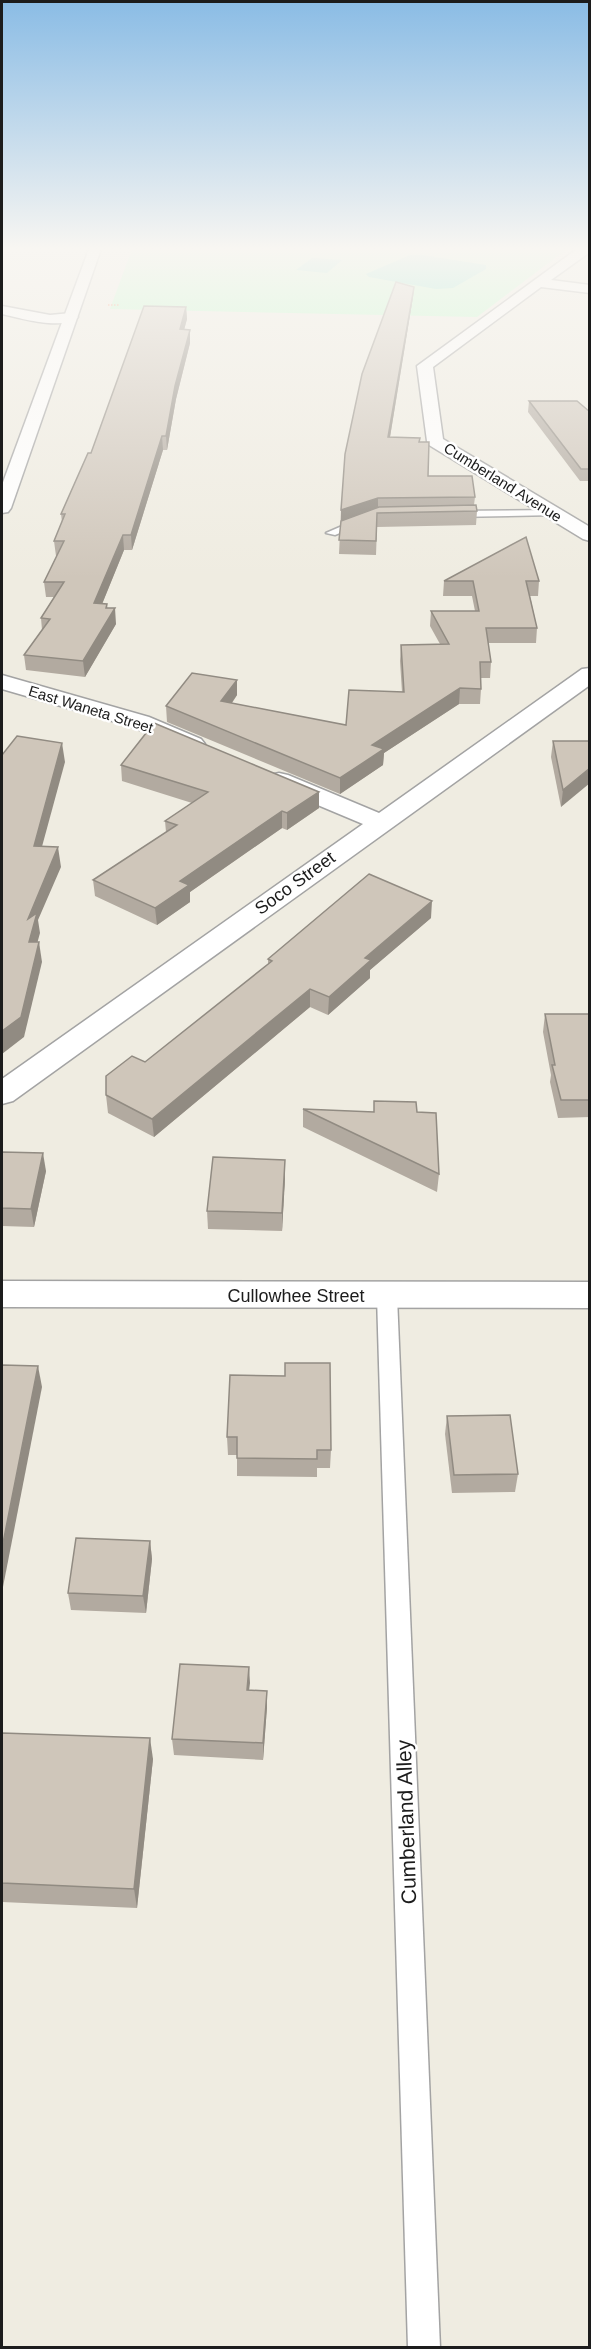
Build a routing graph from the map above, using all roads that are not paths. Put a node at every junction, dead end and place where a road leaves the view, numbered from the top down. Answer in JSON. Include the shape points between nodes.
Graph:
{"nodes":[{"id":1,"x":56,"y":359,"type":"edge"},
{"id":2,"x":435,"y":359,"type":"edge"},
{"id":3,"x":2,"y":508,"type":"edge"},
{"id":4,"x":553,"y":513,"type":"junction"},
{"id":5,"x":440,"y":514,"type":"edge"},
{"id":6,"x":378,"y":516,"type":"edge"},
{"id":7,"x":331,"y":533,"type":"dead end"},
{"id":8,"x":590,"y":535,"type":"edge"},
{"id":9,"x":590,"y":674,"type":"edge"},
{"id":10,"x":2,"y":682,"type":"edge"},
{"id":11,"x":217,"y":754,"type":"edge"},
{"id":12,"x":260,"y":772,"type":"edge"},
{"id":13,"x":380,"y":822,"type":"junction"},
{"id":14,"x":2,"y":1094,"type":"edge"},
{"id":15,"x":2,"y":1294,"type":"edge"},
{"id":16,"x":590,"y":1295,"type":"edge"},
{"id":17,"x":387,"y":1296,"type":"junction"},
{"id":18,"x":424,"y":2348,"type":"edge"}],
"edges":[{"from":1,"to":3,"type":"street"},
{"from":2,"to":4,"type":"street","name":"Cumberland Avenue","via":[[425,366],[435,441]]},
{"from":4,"to":5,"type":"lane"},
{"from":4,"to":8,"type":"street","name":"Cumberland Avenue"},
{"from":6,"to":7,"type":"lane"},
{"from":9,"to":13,"type":"street","name":"Soco Street"},
{"from":10,"to":11,"type":"street","name":"East Waneta Street","via":[[141,722]]},
{"from":12,"to":13,"type":"street"},
{"from":13,"to":14,"type":"street","name":"Soco Street"},
{"from":15,"to":17,"type":"street","name":"Cullowhee Street"},
{"from":16,"to":17,"type":"street","name":"Cullowhee Street"},
{"from":17,"to":18,"type":"lane","name":"Cumberland Alley"}]}
